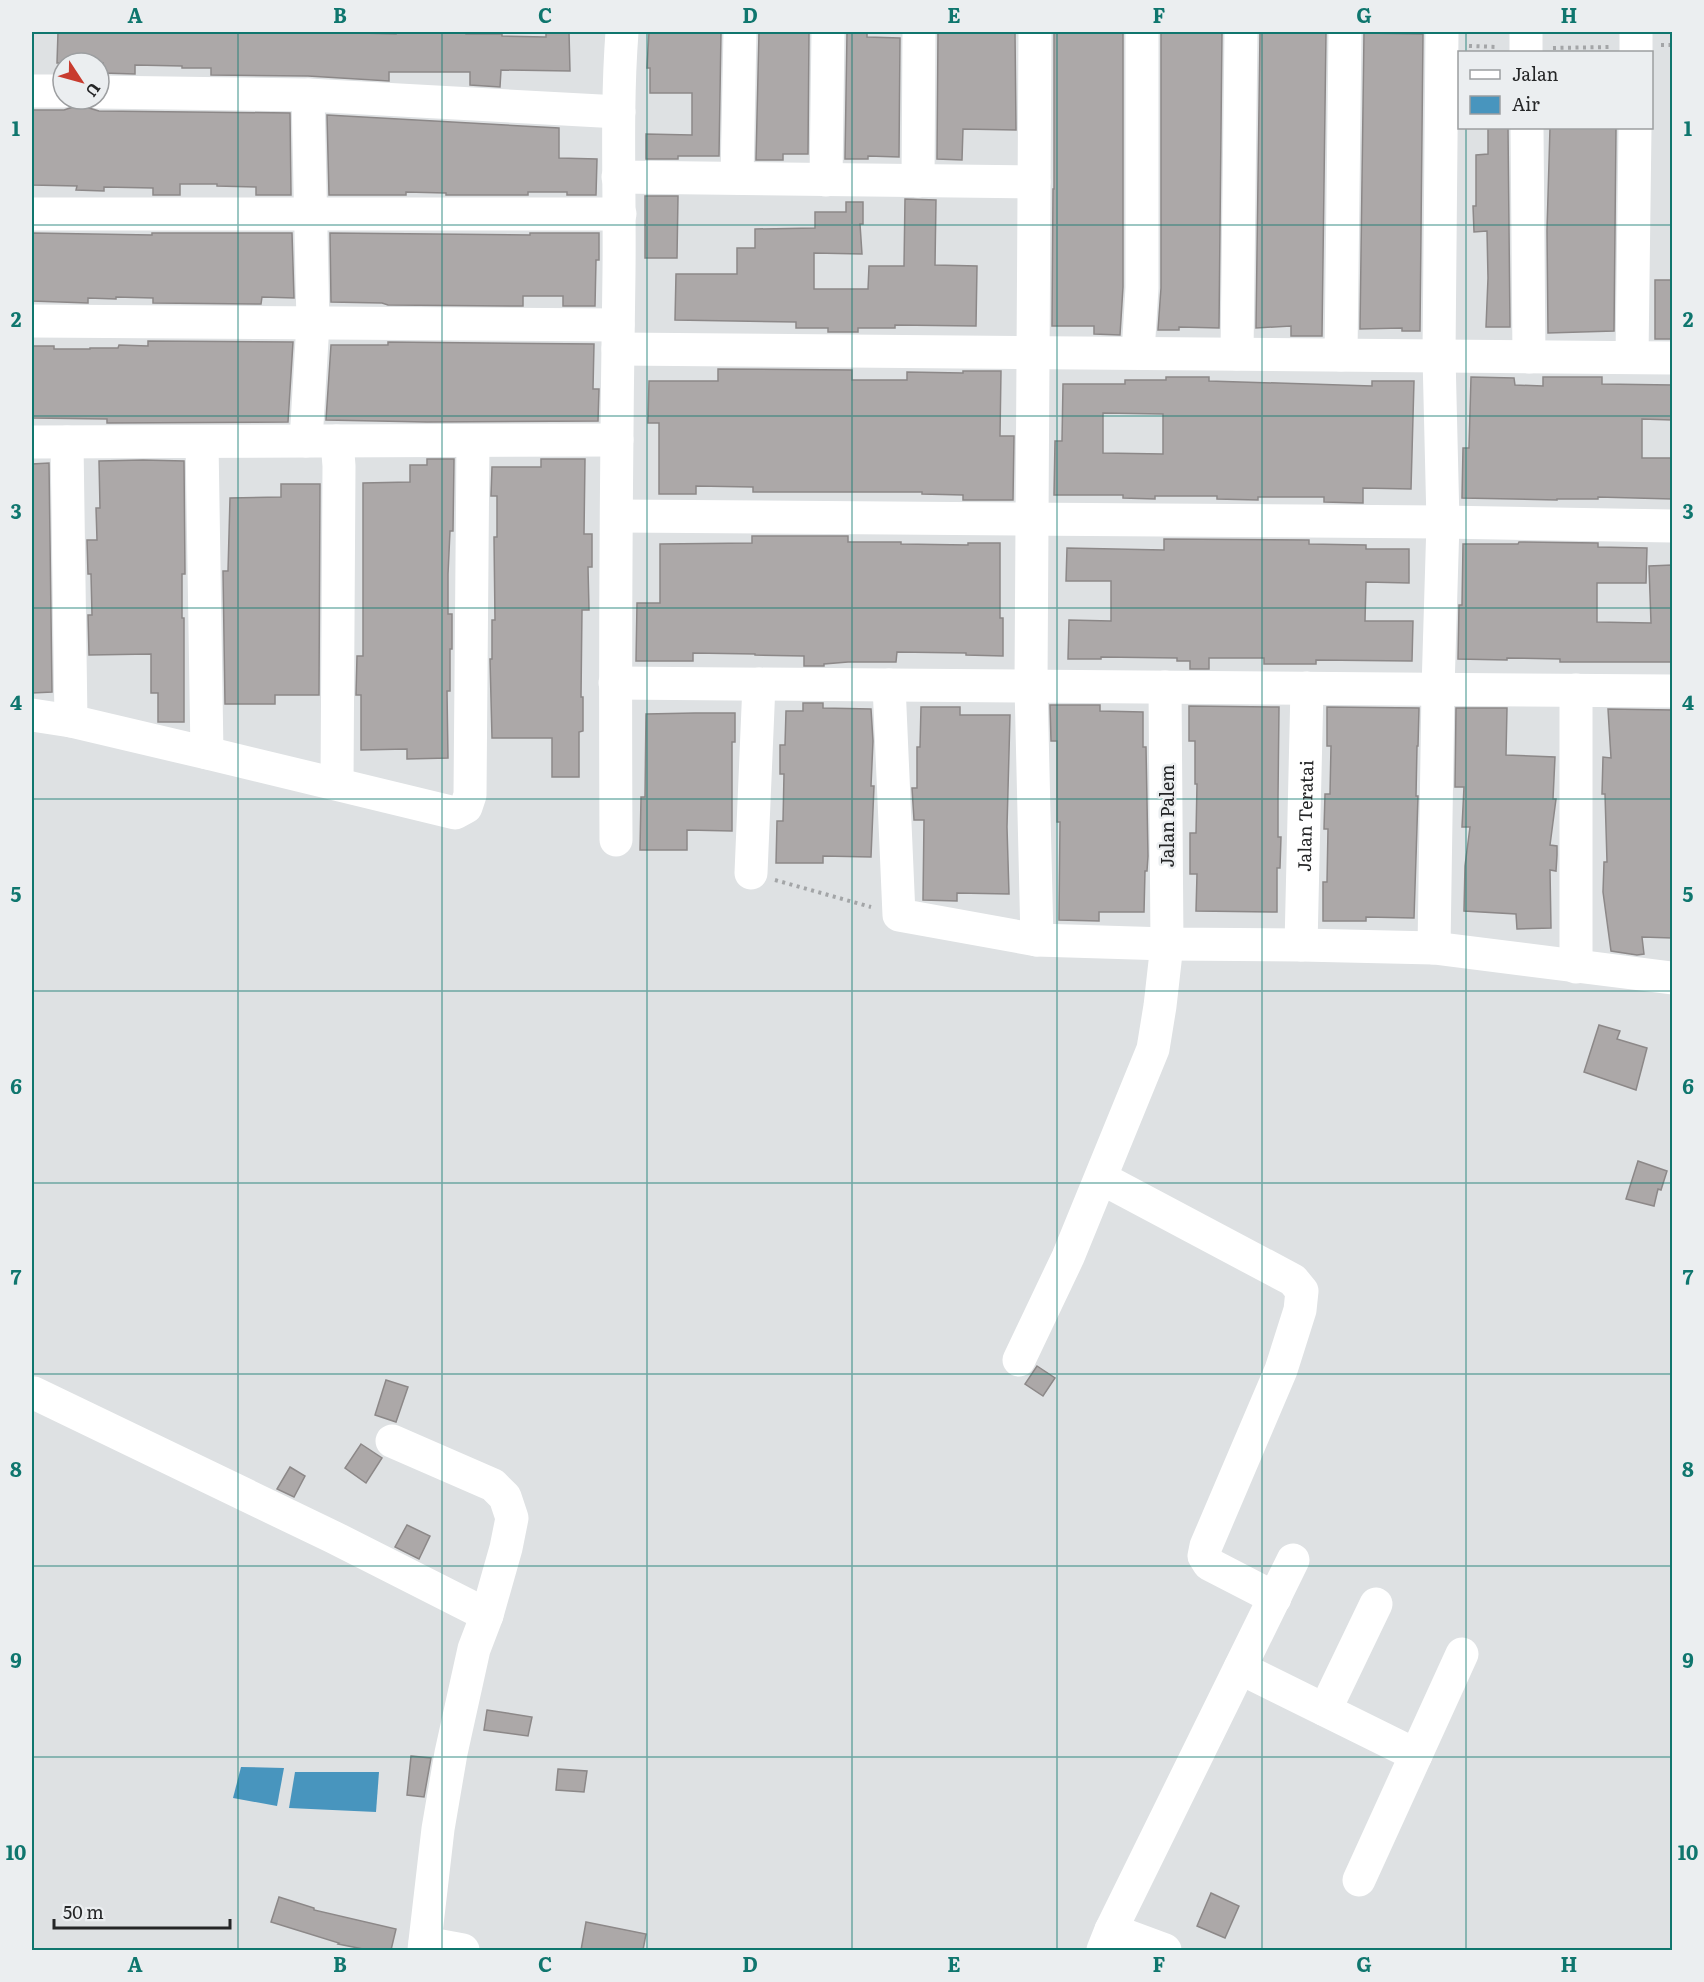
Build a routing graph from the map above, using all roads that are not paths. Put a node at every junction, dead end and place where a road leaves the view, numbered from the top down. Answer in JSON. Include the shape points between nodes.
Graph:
{"nodes":[{"id":1,"x":622,"y":32,"type":"edge"},
{"id":2,"x":740,"y":32,"type":"edge"},
{"id":3,"x":828,"y":32,"type":"edge"},
{"id":4,"x":919,"y":32,"type":"edge"},
{"id":5,"x":1035,"y":32,"type":"edge"},
{"id":6,"x":1142,"y":32,"type":"edge"},
{"id":7,"x":1241,"y":32,"type":"edge"},
{"id":8,"x":1346,"y":32,"type":"edge"},
{"id":9,"x":1442,"y":38,"type":"edge"},
{"id":10,"x":32,"y":91,"type":"edge"},
{"id":11,"x":51,"y":91,"type":"edge"},
{"id":12,"x":111,"y":92,"type":"edge"},
{"id":13,"x":308,"y":95,"type":"junction"},
{"id":14,"x":619,"y":112,"type":"junction"},
{"id":15,"x":1527,"y":129,"type":"edge"},
{"id":16,"x":1635,"y":129,"type":"edge"},
{"id":17,"x":618,"y":177,"type":"junction"},
{"id":18,"x":737,"y":178,"type":"junction"},
{"id":19,"x":826,"y":180,"type":"junction"},
{"id":20,"x":918,"y":181,"type":"junction"},
{"id":21,"x":1034,"y":182,"type":"junction"},
{"id":22,"x":32,"y":214,"type":"edge"},
{"id":23,"x":311,"y":214,"type":"junction"},
{"id":24,"x":620,"y":214,"type":"junction"},
{"id":25,"x":32,"y":321,"type":"edge"},
{"id":26,"x":313,"y":323,"type":"junction"},
{"id":27,"x":618,"y":337,"type":"junction"},
{"id":28,"x":1032,"y":352,"type":"junction"},
{"id":29,"x":1138,"y":353,"type":"junction"},
{"id":30,"x":1237,"y":354,"type":"junction"},
{"id":31,"x":1341,"y":355,"type":"junction"},
{"id":32,"x":1439,"y":356,"type":"junction"},
{"id":33,"x":1528,"y":357,"type":"junction"},
{"id":34,"x":1632,"y":357,"type":"junction"},
{"id":35,"x":1672,"y":358,"type":"edge"},
{"id":36,"x":617,"y":440,"type":"junction"},
{"id":37,"x":322,"y":441,"type":"junction"},
{"id":38,"x":473,"y":441,"type":"junction"},
{"id":39,"x":32,"y":442,"type":"edge"},
{"id":40,"x":67,"y":442,"type":"junction"},
{"id":41,"x":202,"y":442,"type":"junction"},
{"id":42,"x":617,"y":516,"type":"junction"},
{"id":43,"x":1033,"y":519,"type":"junction"},
{"id":44,"x":1443,"y":522,"type":"junction"},
{"id":45,"x":1672,"y":526,"type":"edge"},
{"id":46,"x":615,"y":683,"type":"junction"},
{"id":47,"x":759,"y":684,"type":"junction"},
{"id":48,"x":889,"y":685,"type":"junction"},
{"id":49,"x":1031,"y":686,"type":"junction"},
{"id":50,"x":1165,"y":687,"type":"junction"},
{"id":51,"x":1307,"y":688,"type":"junction"},
{"id":52,"x":1438,"y":689,"type":"junction"},
{"id":53,"x":1576,"y":690,"type":"junction"},
{"id":54,"x":1672,"y":691,"type":"edge"},
{"id":55,"x":32,"y":715,"type":"edge"},
{"id":56,"x":71,"y":722,"type":"junction"},
{"id":57,"x":207,"y":753,"type":"junction"},
{"id":58,"x":337,"y":783,"type":"junction"},
{"id":59,"x":616,"y":840,"type":"dead end"},
{"id":60,"x":751,"y":873,"type":"road end"},
{"id":61,"x":1037,"y":940,"type":"junction"},
{"id":62,"x":1167,"y":944,"type":"junction"},
{"id":63,"x":1301,"y":945,"type":"junction"},
{"id":64,"x":1434,"y":948,"type":"junction"},
{"id":65,"x":1576,"y":967,"type":"junction"},
{"id":66,"x":1672,"y":978,"type":"edge"},
{"id":67,"x":1101,"y":1178,"type":"junction"},
{"id":68,"x":1019,"y":1360,"type":"dead end"},
{"id":69,"x":34,"y":1393,"type":"dead end"},
{"id":70,"x":392,"y":1440,"type":"dead end"},
{"id":71,"x":1293,"y":1560,"type":"dead end"},
{"id":72,"x":1275,"y":1598,"type":"junction"},
{"id":73,"x":1376,"y":1604,"type":"dead end"},
{"id":74,"x":487,"y":1615,"type":"junction"},
{"id":75,"x":1462,"y":1654,"type":"dead end"},
{"id":76,"x":1240,"y":1668,"type":"junction"},
{"id":77,"x":1325,"y":1710,"type":"junction"},
{"id":78,"x":1416,"y":1755,"type":"junction"},
{"id":79,"x":1359,"y":1880,"type":"dead end"},
{"id":80,"x":1107,"y":1940,"type":"edge"},
{"id":81,"x":424,"y":1947,"type":"edge"},
{"id":82,"x":463,"y":1950,"type":"edge"},
{"id":83,"x":1165,"y":1950,"type":"edge"}],
"edges":[{"from":1,"to":14,"type":"street"},
{"from":2,"to":18,"type":"street"},
{"from":3,"to":19,"type":"street"},
{"from":4,"to":20,"type":"street"},
{"from":5,"to":21,"type":"street"},
{"from":6,"to":29,"type":"street","via":[[1142,288]]},
{"from":7,"to":30,"type":"street"},
{"from":8,"to":31,"type":"street"},
{"from":9,"to":32,"type":"street"},
{"from":10,"to":11,"type":"street"},
{"from":12,"to":13,"type":"street"},
{"from":13,"to":14,"type":"street"},
{"from":13,"to":23,"type":"street"},
{"from":14,"to":17,"type":"street"},
{"from":15,"to":33,"type":"street"},
{"from":16,"to":34,"type":"street"},
{"from":17,"to":18,"type":"street"},
{"from":17,"to":24,"type":"street"},
{"from":18,"to":19,"type":"street"},
{"from":19,"to":20,"type":"street"},
{"from":20,"to":21,"type":"street"},
{"from":21,"to":28,"type":"street"},
{"from":22,"to":23,"type":"street"},
{"from":23,"to":24,"type":"street"},
{"from":23,"to":26,"type":"street"},
{"from":24,"to":27,"type":"street"},
{"from":25,"to":26,"type":"street"},
{"from":26,"to":27,"type":"street"},
{"from":26,"to":37,"type":"street"},
{"from":27,"to":28,"type":"street"},
{"from":27,"to":36,"type":"street"},
{"from":28,"to":29,"type":"street"},
{"from":28,"to":43,"type":"street"},
{"from":29,"to":30,"type":"street"},
{"from":30,"to":31,"type":"street"},
{"from":31,"to":32,"type":"street"},
{"from":32,"to":33,"type":"street"},
{"from":32,"to":44,"type":"street"},
{"from":33,"to":34,"type":"street"},
{"from":34,"to":35,"type":"street"},
{"from":36,"to":38,"type":"street"},
{"from":36,"to":42,"type":"street"},
{"from":37,"to":38,"type":"street"},
{"from":37,"to":41,"type":"street"},
{"from":37,"to":58,"type":"street","via":[[339,466]]},
{"from":38,"to":58,"type":"street","via":[[470,795],[466,807],[455,813]]},
{"from":39,"to":40,"type":"street"},
{"from":40,"to":41,"type":"street"},
{"from":40,"to":56,"type":"street"},
{"from":41,"to":57,"type":"street"},
{"from":42,"to":43,"type":"street"},
{"from":42,"to":46,"type":"street"},
{"from":43,"to":44,"type":"street"},
{"from":43,"to":49,"type":"street"},
{"from":44,"to":45,"type":"street"},
{"from":44,"to":52,"type":"street"},
{"from":46,"to":47,"type":"street"},
{"from":46,"to":59,"type":"street"},
{"from":47,"to":48,"type":"street"},
{"from":47,"to":60,"type":"street"},
{"from":48,"to":49,"type":"street"},
{"from":48,"to":61,"type":"street","via":[[899,915]]},
{"from":49,"to":50,"type":"street"},
{"from":49,"to":61,"type":"street"},
{"from":50,"to":51,"type":"street"},
{"from":50,"to":62,"type":"street","name":"Jalan Palem"},
{"from":51,"to":52,"type":"street"},
{"from":51,"to":63,"type":"street","name":"Jalan Teratai"},
{"from":52,"to":53,"type":"street"},
{"from":52,"to":64,"type":"street"},
{"from":53,"to":54,"type":"street"},
{"from":53,"to":65,"type":"street"},
{"from":55,"to":56,"type":"street"},
{"from":56,"to":57,"type":"street"},
{"from":57,"to":58,"type":"street"},
{"from":61,"to":62,"type":"street"},
{"from":62,"to":63,"type":"street"},
{"from":62,"to":67,"type":"street","name":"Jalan Palem","via":[[1153,1049]]},
{"from":63,"to":64,"type":"street"},
{"from":64,"to":65,"type":"street"},
{"from":65,"to":66,"type":"street"},
{"from":67,"to":68,"type":"street","name":"Jalan Palem"},
{"from":67,"to":72,"type":"street","via":[[1293,1280],[1302,1291],[1281,1370],[1204,1556],[1209,1564]]},
{"from":69,"to":74,"type":"street"},
{"from":70,"to":74,"type":"street","via":[[492,1485],[505,1497],[512,1518]]},
{"from":71,"to":72,"type":"street"},
{"from":72,"to":76,"type":"street"},
{"from":73,"to":77,"type":"street"},
{"from":74,"to":81,"type":"street","via":[[474,1649],[451,1753]]},
{"from":75,"to":78,"type":"street"},
{"from":76,"to":77,"type":"street"},
{"from":76,"to":80,"type":"street"},
{"from":77,"to":78,"type":"street"},
{"from":78,"to":79,"type":"street"},
{"from":80,"to":83,"type":"street"},
{"from":81,"to":82,"type":"street"}]}
